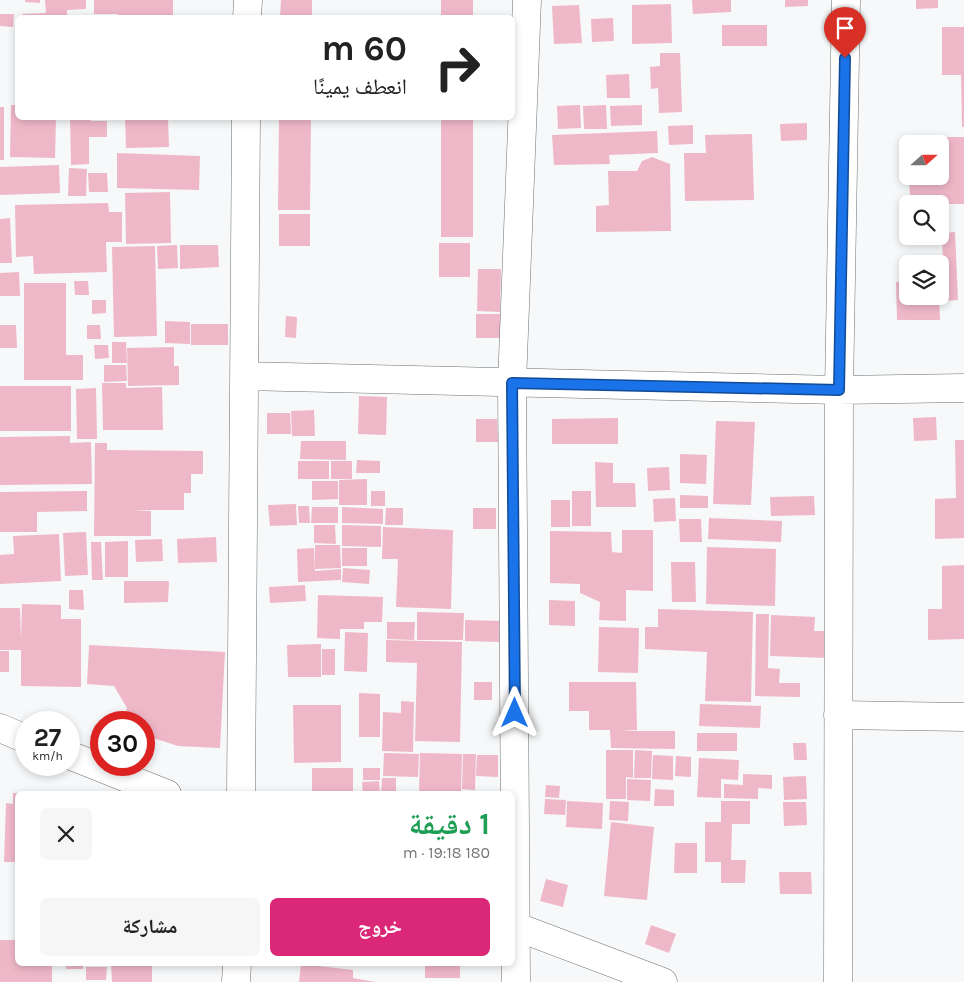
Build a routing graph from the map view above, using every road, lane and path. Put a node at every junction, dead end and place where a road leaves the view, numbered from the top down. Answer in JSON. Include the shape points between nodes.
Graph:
{"nodes":[{"id":1,"x":248,"y":0,"type":"edge"},
{"id":2,"x":527,"y":0,"type":"edge"},
{"id":3,"x":846,"y":0,"type":"edge"},
{"id":4,"x":247,"y":15,"type":"edge"},
{"id":5,"x":246,"y":120,"type":"edge"},
{"id":6,"x":244,"y":376,"type":"junction"},
{"id":7,"x":512,"y":383,"type":"junction"},
{"id":8,"x":964,"y":388,"type":"edge"},
{"id":9,"x":839,"y":390,"type":"junction"},
{"id":10,"x":838,"y":715,"type":"junction"},
{"id":11,"x":964,"y":717,"type":"edge"},
{"id":12,"x":0,"y":728,"type":"edge"},
{"id":13,"x":15,"y":734,"type":"edge"},
{"id":14,"x":80,"y":759,"type":"edge"},
{"id":15,"x":159,"y":791,"type":"edge"},
{"id":16,"x":241,"y":791,"type":"edge"},
{"id":17,"x":514,"y":791,"type":"edge"},
{"id":18,"x":515,"y":925,"type":"edge"},
{"id":19,"x":515,"y":954,"type":"edge"},
{"id":20,"x":237,"y":966,"type":"edge"},
{"id":21,"x":236,"y":982,"type":"edge"},
{"id":22,"x":516,"y":982,"type":"edge"},
{"id":23,"x":663,"y":982,"type":"edge"},
{"id":24,"x":838,"y":982,"type":"edge"}],
"edges":[{"from":1,"to":4,"type":"street"},
{"from":2,"to":7,"type":"street"},
{"from":3,"to":9,"type":"street"},
{"from":5,"to":6,"type":"street"},
{"from":6,"to":7,"type":"street"},
{"from":6,"to":16,"type":"street"},
{"from":7,"to":9,"type":"street"},
{"from":7,"to":17,"type":"street"},
{"from":8,"to":9,"type":"street"},
{"from":9,"to":10,"type":"street"},
{"from":10,"to":11,"type":"street"},
{"from":10,"to":24,"type":"street"},
{"from":12,"to":13,"type":"street"},
{"from":14,"to":15,"type":"street"},
{"from":18,"to":23,"type":"street"},
{"from":19,"to":22,"type":"street"},
{"from":20,"to":21,"type":"street"}]}
